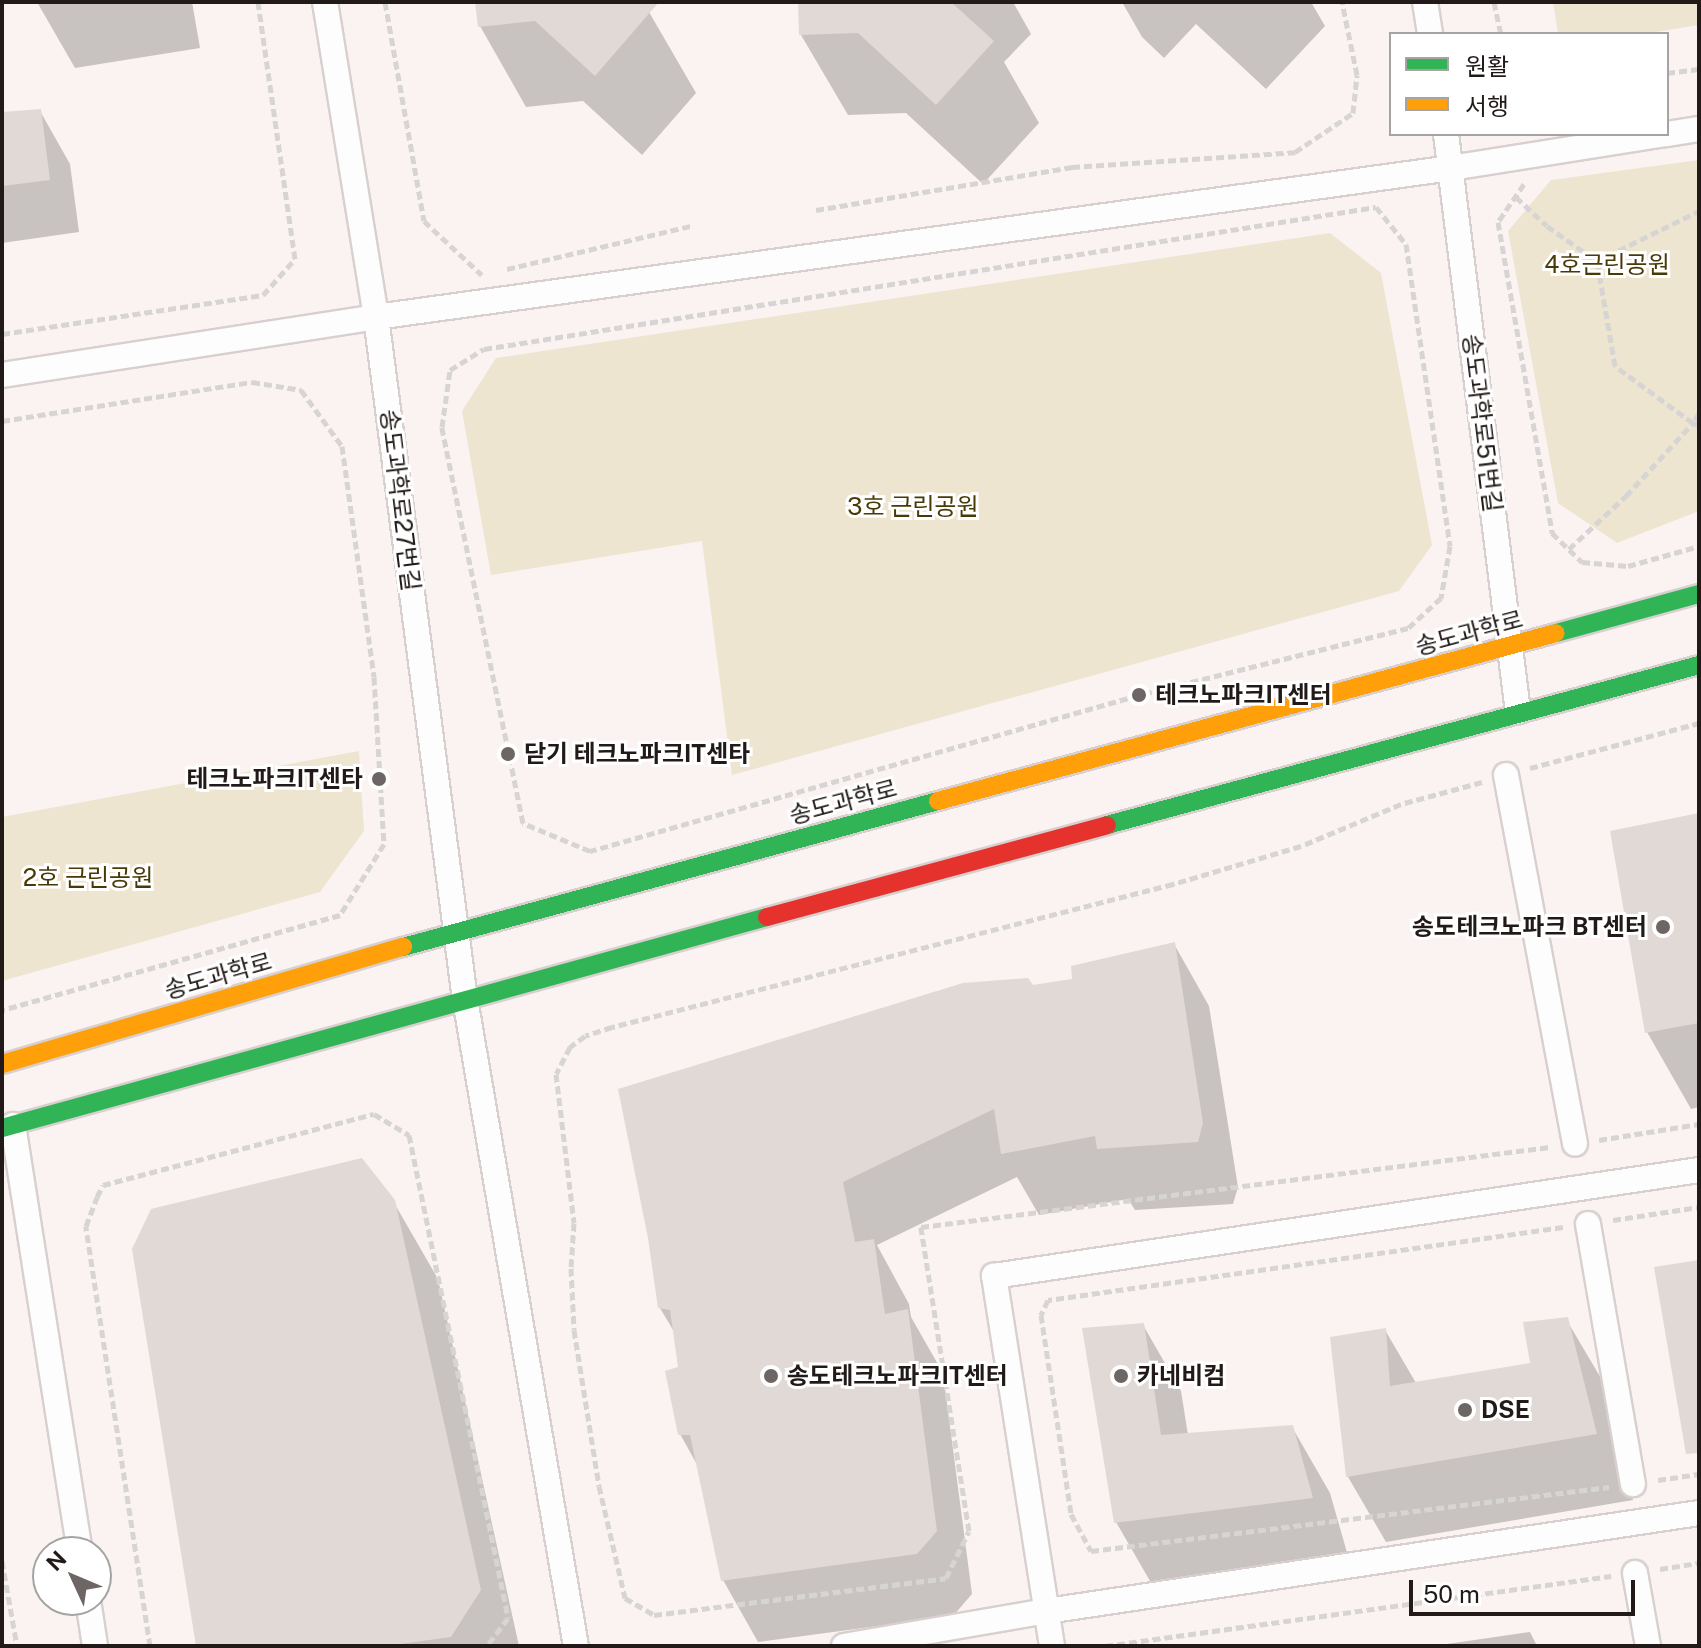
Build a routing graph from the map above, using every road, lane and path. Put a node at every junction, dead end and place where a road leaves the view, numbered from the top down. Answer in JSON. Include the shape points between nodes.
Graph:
{"nodes":[{"id":1,"x":258,"y":2,"type":"edge"},
{"id":2,"x":325,"y":2,"type":"edge"},
{"id":3,"x":385,"y":2,"type":"edge"},
{"id":4,"x":1342,"y":2,"type":"edge"},
{"id":5,"x":1425,"y":2,"type":"edge"},
{"id":6,"x":1494,"y":2,"type":"edge"},
{"id":7,"x":1430,"y":32,"type":"edge"},
{"id":8,"x":1501,"y":32,"type":"edge"},
{"id":9,"x":1699,"y":69,"type":"edge"},
{"id":10,"x":1669,"y":73,"type":"edge"},
{"id":11,"x":1699,"y":129,"type":"edge"},
{"id":12,"x":1669,"y":134,"type":"edge"},
{"id":13,"x":1446,"y":136,"type":"edge"},
{"id":14,"x":1653,"y":136,"type":"edge"},
{"id":15,"x":1451,"y":168,"type":"junction"},
{"id":16,"x":1530,"y":176,"type":"dead end"},
{"id":17,"x":1516,"y":197,"type":"junction"},
{"id":18,"x":816,"y":210,"type":"dead end"},
{"id":19,"x":1699,"y":211,"type":"edge"},
{"id":20,"x":691,"y":226,"type":"dead end"},
{"id":21,"x":1597,"y":261,"type":"junction"},
{"id":22,"x":376,"y":317,"type":"junction"},
{"id":23,"x":2,"y":334,"type":"edge"},
{"id":24,"x":2,"y":375,"type":"edge"},
{"id":25,"x":1699,"y":413,"type":"edge"},
{"id":26,"x":2,"y":421,"type":"edge"},
{"id":27,"x":1696,"y":424,"type":"edge"},
{"id":28,"x":1699,"y":546,"type":"edge"},
{"id":29,"x":1569,"y":549,"type":"junction"},
{"id":30,"x":1699,"y":594,"type":"edge"},
{"id":31,"x":1408,"y":628,"type":"joint"},
{"id":32,"x":1510,"y":646,"type":"junction"},
{"id":33,"x":1699,"y":665,"type":"edge"},
{"id":34,"x":1518,"y":712,"type":"junction"},
{"id":35,"x":1699,"y":723,"type":"edge"},
{"id":36,"x":1506,"y":775,"type":"junction"},
{"id":37,"x":455,"y":932,"type":"junction"},
{"id":38,"x":465,"y":999,"type":"junction"},
{"id":39,"x":2,"y":1010,"type":"edge"},
{"id":40,"x":2,"y":1064,"type":"edge"},
{"id":41,"x":1699,"y":1124,"type":"edge"},
{"id":42,"x":7,"y":1126,"type":"edge"},
{"id":43,"x":1575,"y":1144,"type":"junction"},
{"id":44,"x":1699,"y":1170,"type":"edge"},
{"id":45,"x":1699,"y":1207,"type":"edge"},
{"id":46,"x":1588,"y":1224,"type":"junction"},
{"id":47,"x":1699,"y":1474,"type":"edge"},
{"id":48,"x":1633,"y":1484,"type":"junction"},
{"id":49,"x":1699,"y":1513,"type":"edge"},
{"id":50,"x":77,"y":1536,"type":"edge"},
{"id":51,"x":2,"y":1561,"type":"edge"},
{"id":52,"x":1699,"y":1563,"type":"edge"},
{"id":53,"x":1635,"y":1573,"type":"junction"},
{"id":54,"x":1047,"y":1611,"type":"junction"},
{"id":55,"x":90,"y":1616,"type":"edge"},
{"id":56,"x":17,"y":1646,"type":"edge"},
{"id":57,"x":95,"y":1646,"type":"edge"},
{"id":58,"x":150,"y":1646,"type":"edge"},
{"id":59,"x":487,"y":1646,"type":"edge"},
{"id":60,"x":576,"y":1646,"type":"edge"},
{"id":61,"x":844,"y":1646,"type":"edge"},
{"id":62,"x":1052,"y":1646,"type":"edge"},
{"id":63,"x":1105,"y":1646,"type":"edge"},
{"id":64,"x":1648,"y":1646,"type":"edge"}],
"edges":[{"from":1,"to":23,"type":"path","via":[[295,259],[263,295]]},
{"from":2,"to":22,"type":"street","name":"송도과학로27번길"},
{"from":3,"to":20,"type":"path","via":[[424,221],[479,275]]},
{"from":4,"to":18,"type":"path","via":[[1357,75],[1353,113],[1295,152],[1072,167]]},
{"from":5,"to":7,"type":"street"},
{"from":6,"to":8,"type":"path"},
{"from":9,"to":10,"type":"path"},
{"from":11,"to":12,"type":"street"},
{"from":13,"to":15,"type":"street","name":"송도과학로51번길"},
{"from":14,"to":15,"type":"street"},
{"from":15,"to":22,"type":"street"},
{"from":15,"to":32,"type":"street","name":"송도과학로51번길"},
{"from":16,"to":17,"type":"path"},
{"from":17,"to":21,"type":"path"},
{"from":17,"to":29,"type":"path","via":[[1498,222],[1552,533]]},
{"from":19,"to":21,"type":"path"},
{"from":21,"to":27,"type":"path","via":[[1615,366]]},
{"from":22,"to":24,"type":"street"},
{"from":22,"to":37,"type":"street","name":"송도과학로27번길"},
{"from":25,"to":27,"type":"path"},
{"from":26,"to":39,"type":"path","via":[[252,382],[301,390],[342,446],[374,677],[384,844],[340,915]]},
{"from":27,"to":29,"type":"path"},
{"from":28,"to":29,"type":"path","via":[[1628,566],[1582,562]]},
{"from":30,"to":32,"type":"main road","name":"송도과학로"},
{"from":31,"to":31,"type":"path","via":[[1139,695],[590,851],[523,823],[442,427],[450,370],[484,349],[1376,207],[1406,244],[1450,546],[1441,598]]},
{"from":32,"to":34,"type":"street","name":"송도과학로51번길"},
{"from":32,"to":37,"type":"main road","name":"송도과학로"},
{"from":33,"to":34,"type":"main road"},
{"from":34,"to":38,"type":"main road"},
{"from":35,"to":36,"type":"path"},
{"from":36,"to":43,"type":"street"},
{"from":36,"to":43,"type":"path","via":[[1401,804],[1301,846],[1173,884],[612,1027],[570,1047],[556,1074],[574,1223],[574,1330],[599,1486],[625,1598],[654,1615],[946,1578],[969,1531],[921,1227]]},
{"from":37,"to":38,"type":"street","name":"송도과학로27번길"},
{"from":37,"to":40,"type":"main road","name":"송도과학로"},
{"from":38,"to":42,"type":"main road"},
{"from":38,"to":60,"type":"street","name":"송도과학로27번길"},
{"from":41,"to":43,"type":"path"},
{"from":42,"to":50,"type":"street"},
{"from":44,"to":54,"type":"street","via":[[994,1276]]},
{"from":45,"to":46,"type":"path"},
{"from":46,"to":48,"type":"street"},
{"from":46,"to":48,"type":"path","via":[[1048,1300],[1041,1315],[1071,1514],[1091,1551]]},
{"from":47,"to":48,"type":"path"},
{"from":49,"to":54,"type":"street"},
{"from":51,"to":56,"type":"path"},
{"from":52,"to":53,"type":"path"},
{"from":53,"to":63,"type":"path"},
{"from":53,"to":64,"type":"street"},
{"from":54,"to":61,"type":"street"},
{"from":54,"to":62,"type":"street"},
{"from":55,"to":57,"type":"street"},
{"from":58,"to":59,"type":"path","via":[[86,1226],[97,1197],[103,1185],[374,1114],[409,1135],[508,1618]]}]}
